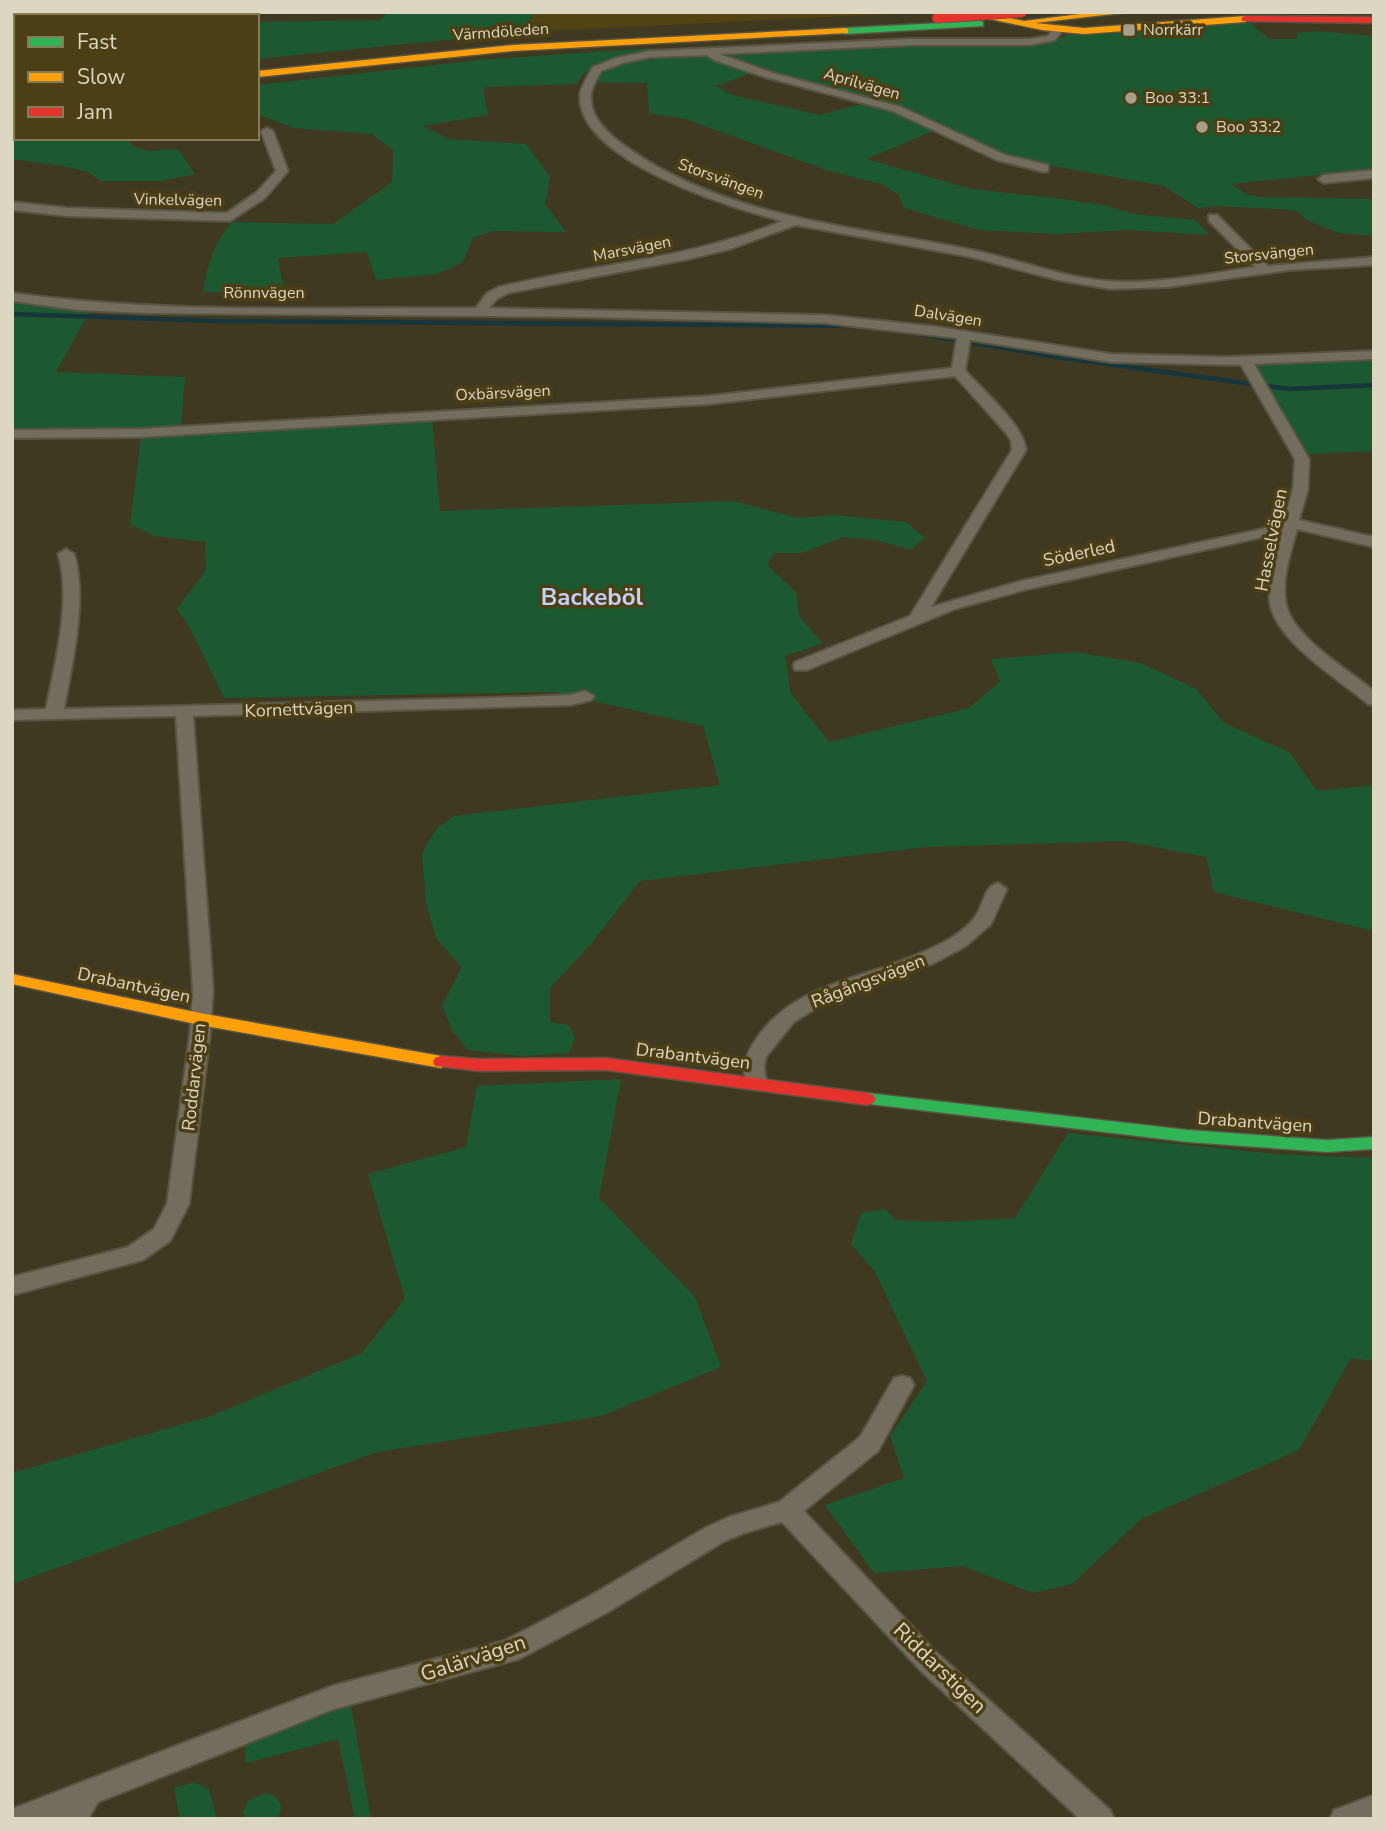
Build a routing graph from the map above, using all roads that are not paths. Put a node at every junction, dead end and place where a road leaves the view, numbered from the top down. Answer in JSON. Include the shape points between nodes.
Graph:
{"nodes":[{"id":1,"x":970,"y":12,"type":"edge"},
{"id":2,"x":1126,"y":12,"type":"edge"},
{"id":3,"x":1025,"y":17,"type":"edge"},
{"id":4,"x":1374,"y":20,"type":"edge"},
{"id":5,"x":1058,"y":30,"type":"junction"},
{"id":6,"x":709,"y":51,"type":"junction"},
{"id":7,"x":259,"y":65,"type":"edge"},
{"id":8,"x":259,"y":74,"type":"edge"},
{"id":9,"x":267,"y":131,"type":"dead end"},
{"id":10,"x":1044,"y":168,"type":"dead end"},
{"id":11,"x":1374,"y":174,"type":"edge"},
{"id":12,"x":1324,"y":179,"type":"dead end"},
{"id":13,"x":12,"y":206,"type":"edge"},
{"id":14,"x":1213,"y":218,"type":"dead end"},
{"id":15,"x":796,"y":220,"type":"junction"},
{"id":16,"x":1374,"y":261,"type":"edge"},
{"id":17,"x":1264,"y":270,"type":"junction"},
{"id":18,"x":12,"y":297,"type":"edge"},
{"id":19,"x":480,"y":313,"type":"junction"},
{"id":20,"x":516,"y":314,"type":"joint"},
{"id":21,"x":964,"y":336,"type":"junction"},
{"id":22,"x":1374,"y":355,"type":"edge"},
{"id":23,"x":1245,"y":360,"type":"junction"},
{"id":24,"x":958,"y":371,"type":"junction"},
{"id":25,"x":12,"y":434,"type":"edge"},
{"id":26,"x":1292,"y":523,"type":"junction"},
{"id":27,"x":1374,"y":542,"type":"edge"},
{"id":28,"x":65,"y":554,"type":"dead end"},
{"id":29,"x":916,"y":619,"type":"junction"},
{"id":30,"x":801,"y":666,"type":"dead end"},
{"id":31,"x":585,"y":696,"type":"dead end"},
{"id":32,"x":1374,"y":700,"type":"edge"},
{"id":33,"x":184,"y":712,"type":"junction"},
{"id":34,"x":54,"y":714,"type":"junction"},
{"id":35,"x":12,"y":715,"type":"edge"},
{"id":36,"x":998,"y":889,"type":"dead end"},
{"id":37,"x":12,"y":979,"type":"edge"},
{"id":38,"x":200,"y":1019,"type":"junction"},
{"id":39,"x":757,"y":1084,"type":"junction"},
{"id":40,"x":1374,"y":1143,"type":"edge"},
{"id":41,"x":12,"y":1286,"type":"edge"},
{"id":42,"x":902,"y":1385,"type":"dead end"},
{"id":43,"x":787,"y":1510,"type":"junction"},
{"id":44,"x":88,"y":1793,"type":"junction"},
{"id":45,"x":1374,"y":1808,"type":"edge"},
{"id":46,"x":21,"y":1819,"type":"edge"},
{"id":47,"x":71,"y":1819,"type":"edge"},
{"id":48,"x":1100,"y":1819,"type":"edge"},
{"id":49,"x":1344,"y":1819,"type":"edge"}],
"edges":[{"from":1,"to":5,"type":"main road"},
{"from":2,"to":3,"type":"main road","name":"Värmdöleden"},
{"from":3,"to":7,"type":"main road","name":"Värmdöleden","bridge":true,"via":[[567,36]]},
{"from":3,"to":8,"type":"main road","name":"Värmdöleden","via":[[1003,23],[512,48]]},
{"from":4,"to":5,"type":"main road","via":[[1255,18]]},
{"from":5,"to":6,"type":"street","name":"Storsvängen","via":[[1051,38],[1030,42]]},
{"from":6,"to":10,"type":"street","name":"Aprilvägen","via":[[769,75],[897,109],[1001,158]]},
{"from":6,"to":15,"type":"street","name":"Storsvängen","via":[[639,56],[600,67],[588,84],[585,107],[591,122],[599,134],[663,175]]},
{"from":9,"to":13,"type":"street","name":"Vinkelvägen","via":[[282,171],[261,195],[230,217]]},
{"from":11,"to":12,"type":"street"},
{"from":14,"to":17,"type":"street"},
{"from":15,"to":17,"type":"street","name":"Storsvängen","via":[[971,253],[1094,283],[1167,282]]},
{"from":15,"to":19,"type":"street","name":"Marsvägen","via":[[671,260],[505,290],[492,296]]},
{"from":16,"to":17,"type":"street","name":"Storsvängen"},
{"from":18,"to":19,"type":"street","name":"Rönnvägen","via":[[148,309]]},
{"from":19,"to":20,"type":"street","name":"Rönnvägen"},
{"from":20,"to":21,"type":"street","name":"Dalvägen","via":[[825,319]]},
{"from":21,"to":23,"type":"street","name":"Dalvägen","via":[[1111,358]]},
{"from":21,"to":24,"type":"street"},
{"from":22,"to":23,"type":"street","name":"Dalvägen"},
{"from":23,"to":26,"type":"street","name":"Hasselvägen","via":[[1302,459]]},
{"from":24,"to":25,"type":"street","name":"Oxbärsvägen","via":[[709,400],[141,433]]},
{"from":24,"to":29,"type":"street","via":[[1011,430],[1019,450]]},
{"from":26,"to":27,"type":"street"},
{"from":26,"to":29,"type":"street","name":"Söderled","via":[[1265,533],[1021,586]]},
{"from":26,"to":32,"type":"street","name":"Hasselvägen","via":[[1278,593],[1279,611],[1295,634]]},
{"from":28,"to":34,"type":"street","via":[[72,573],[71,591]]},
{"from":29,"to":30,"type":"street","name":"Söderled"},
{"from":31,"to":33,"type":"street","name":"Kornettvägen"},
{"from":33,"to":34,"type":"street","name":"Kornettvägen"},
{"from":33,"to":38,"type":"street","name":"Roddarvägen","via":[[203,971]]},
{"from":34,"to":35,"type":"street","name":"Kornettvägen"},
{"from":36,"to":39,"type":"street","name":"Rågångsvägen","via":[[984,920],[958,943],[792,1012],[770,1033],[754,1062]]},
{"from":37,"to":38,"type":"main road","name":"Drabantvägen"},
{"from":38,"to":39,"type":"main road","name":"Drabantvägen","via":[[444,1063],[606,1064]]},
{"from":38,"to":41,"type":"street","name":"Roddarvägen","via":[[178,1205],[162,1235],[121,1260]]},
{"from":39,"to":40,"type":"main road","name":"Drabantvägen","via":[[1188,1136],[1327,1146]]},
{"from":42,"to":43,"type":"street","name":"Galärvägen","via":[[869,1444]]},
{"from":43,"to":44,"type":"street","name":"Galärvägen","via":[[714,1535],[600,1604],[510,1651],[332,1698]]},
{"from":43,"to":48,"type":"street","name":"Riddarstigen","via":[[929,1662]]},
{"from":44,"to":46,"type":"street","name":"Galärvägen"},
{"from":44,"to":47,"type":"street"},
{"from":45,"to":49,"type":"street"}]}
